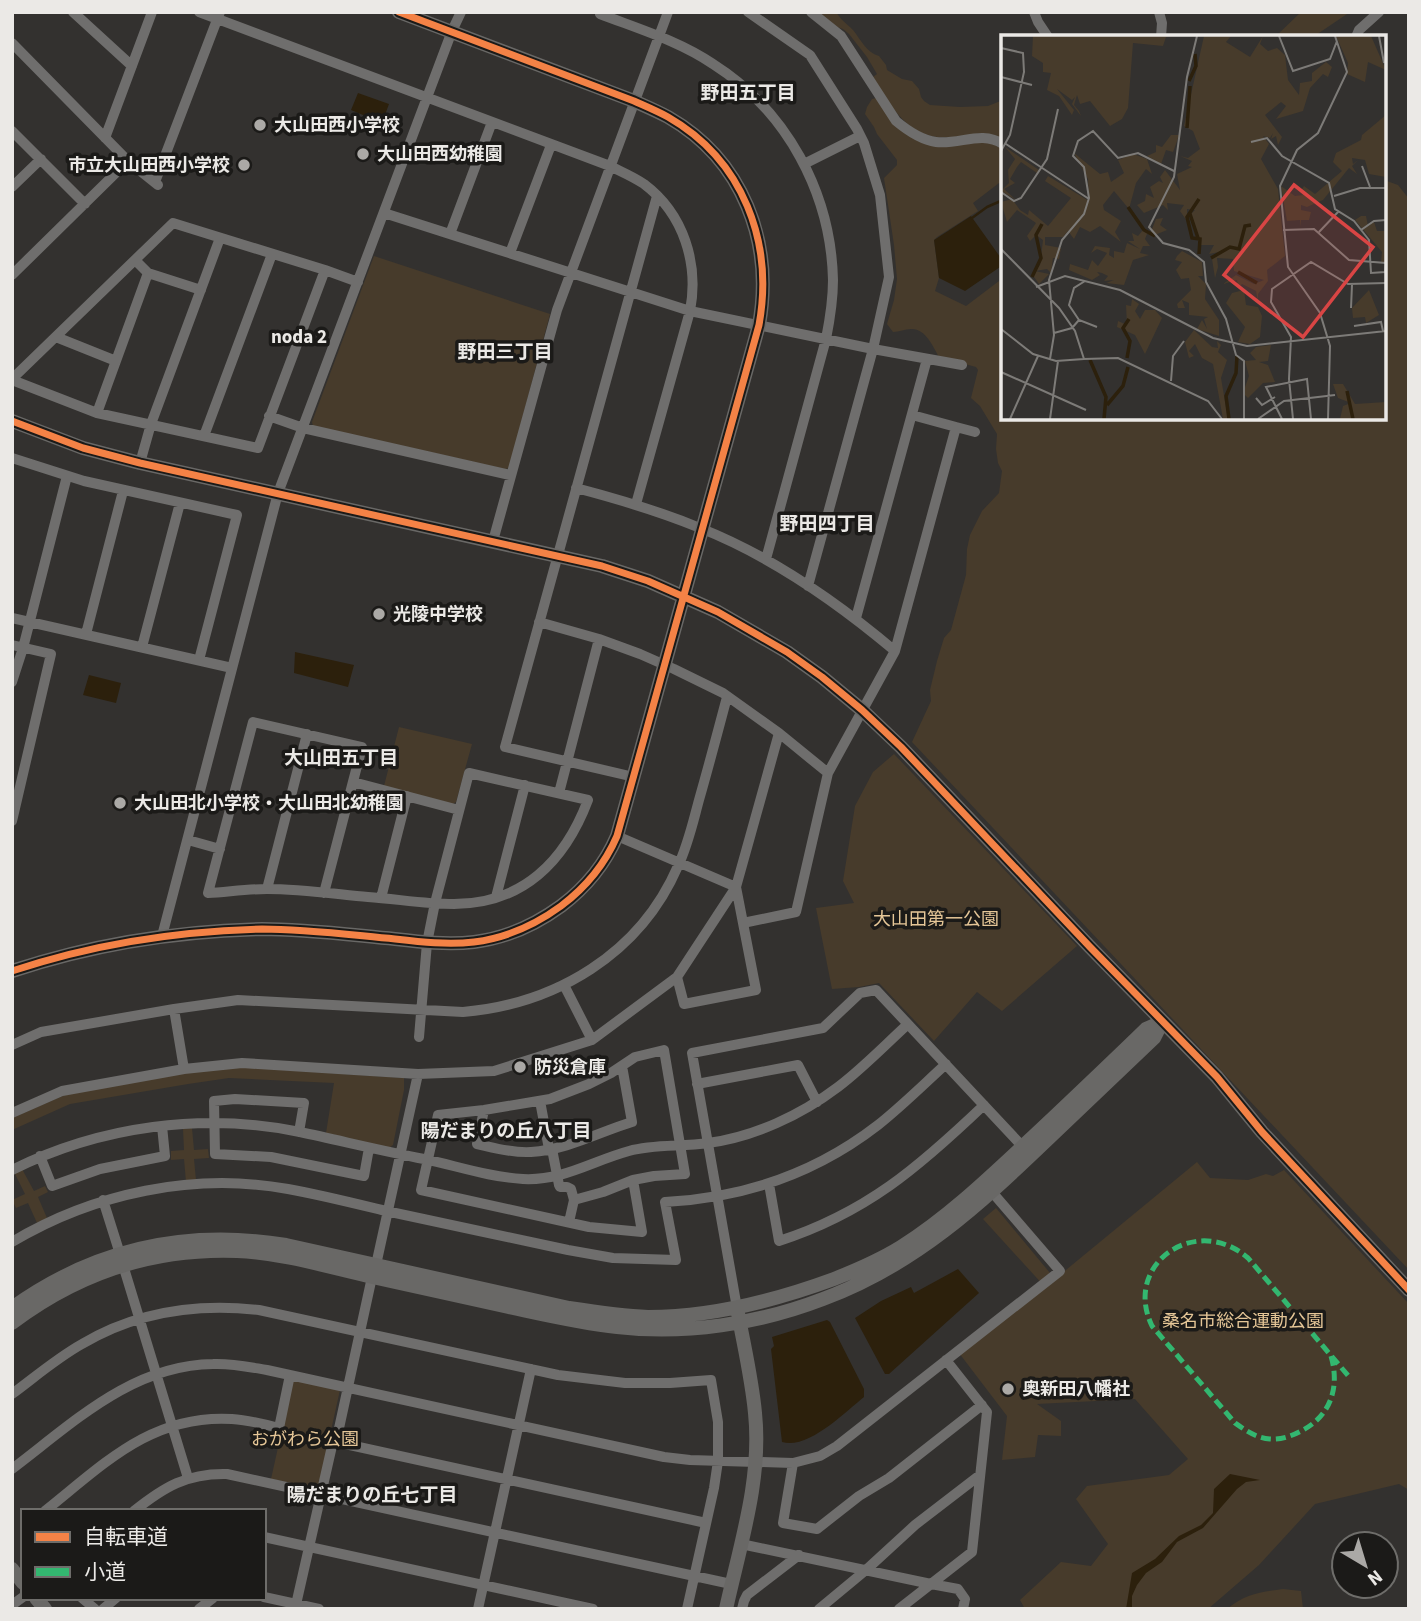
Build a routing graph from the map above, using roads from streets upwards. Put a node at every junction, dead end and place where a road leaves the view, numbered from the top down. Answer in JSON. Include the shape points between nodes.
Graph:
{"nodes":[{"id":1,"x":73,"y":12,"type":"edge"},
{"id":2,"x":152,"y":12,"type":"edge"},
{"id":3,"x":199,"y":12,"type":"edge"},
{"id":4,"x":399,"y":12,"type":"edge"},
{"id":5,"x":461,"y":12,"type":"edge"},
{"id":6,"x":668,"y":12,"type":"edge"},
{"id":7,"x":748,"y":12,"type":"edge"},
{"id":8,"x":811,"y":12,"type":"edge"},
{"id":9,"x":1034,"y":12,"type":"edge"},
{"id":10,"x":1159,"y":12,"type":"edge"},
{"id":11,"x":1379,"y":12,"type":"edge"},
{"id":12,"x":599,"y":13,"type":"edge"},
{"id":13,"x":218,"y":16,"type":"edge"},
{"id":14,"x":452,"y":32,"type":"junction"},
{"id":15,"x":1047,"y":35,"type":"edge"},
{"id":16,"x":1161,"y":35,"type":"edge"},
{"id":17,"x":1357,"y":35,"type":"edge"},
{"id":18,"x":659,"y":37,"type":"junction"},
{"id":19,"x":12,"y":43,"type":"edge"},
{"id":20,"x":132,"y":66,"type":"junction"},
{"id":21,"x":427,"y":98,"type":"junction"},
{"id":22,"x":634,"y":102,"type":"junction"},
{"id":23,"x":492,"y":122,"type":"junction"},
{"id":24,"x":12,"y":131,"type":"edge"},
{"id":25,"x":860,"y":136,"type":"junction"},
{"id":26,"x":105,"y":138,"type":"junction"},
{"id":27,"x":1001,"y":143,"type":"edge"},
{"id":28,"x":551,"y":145,"type":"junction"},
{"id":29,"x":40,"y":159,"type":"junction"},
{"id":30,"x":128,"y":161,"type":"junction"},
{"id":31,"x":804,"y":164,"type":"junction"},
{"id":32,"x":610,"y":166,"type":"junction"},
{"id":33,"x":12,"y":187,"type":"edge"},
{"id":34,"x":657,"y":196,"type":"junction"},
{"id":35,"x":85,"y":204,"type":"junction"},
{"id":36,"x":384,"y":213,"type":"junction"},
{"id":37,"x":450,"y":234,"type":"junction"},
{"id":38,"x":220,"y":238,"type":"junction"},
{"id":39,"x":510,"y":253,"type":"junction"},
{"id":40,"x":272,"y":254,"type":"junction"},
{"id":41,"x":135,"y":260,"type":"junction"},
{"id":42,"x":325,"y":270,"type":"junction"},
{"id":43,"x":148,"y":273,"type":"junction"},
{"id":44,"x":570,"y":273,"type":"junction"},
{"id":45,"x":12,"y":275,"type":"edge"},
{"id":46,"x":358,"y":282,"type":"junction"},
{"id":47,"x":201,"y":290,"type":"junction"},
{"id":48,"x":630,"y":292,"type":"junction"},
{"id":49,"x":690,"y":311,"type":"junction"},
{"id":50,"x":759,"y":325,"type":"junction"},
{"id":51,"x":56,"y":337,"type":"junction"},
{"id":52,"x":826,"y":339,"type":"junction"},
{"id":53,"x":873,"y":349,"type":"junction"},
{"id":54,"x":927,"y":359,"type":"junction"},
{"id":55,"x":116,"y":360,"type":"junction"},
{"id":56,"x":962,"y":365,"type":"dead end"},
{"id":57,"x":12,"y":379,"type":"edge"},
{"id":58,"x":97,"y":412,"type":"junction"},
{"id":59,"x":912,"y":415,"type":"junction"},
{"id":60,"x":269,"y":416,"type":"junction"},
{"id":61,"x":12,"y":421,"type":"edge"},
{"id":62,"x":150,"y":424,"type":"junction"},
{"id":63,"x":956,"y":427,"type":"junction"},
{"id":64,"x":303,"y":428,"type":"junction"},
{"id":65,"x":975,"y":432,"type":"dead end"},
{"id":66,"x":204,"y":436,"type":"junction"},
{"id":67,"x":12,"y":458,"type":"edge"},
{"id":68,"x":140,"y":463,"type":"junction"},
{"id":69,"x":510,"y":475,"type":"junction"},
{"id":70,"x":67,"y":476,"type":"junction"},
{"id":71,"x":576,"y":488,"type":"junction"},
{"id":72,"x":123,"y":491,"type":"junction"},
{"id":73,"x":278,"y":493,"type":"junction"},
{"id":74,"x":180,"y":503,"type":"junction"},
{"id":75,"x":636,"y":505,"type":"junction"},
{"id":76,"x":701,"y":528,"type":"junction"},
{"id":77,"x":493,"y":541,"type":"junction"},
{"id":78,"x":558,"y":555,"type":"junction"},
{"id":79,"x":765,"y":559,"type":"junction"},
{"id":80,"x":808,"y":586,"type":"junction"},
{"id":81,"x":684,"y":596,"type":"junction"},
{"id":82,"x":12,"y":618,"type":"edge"},
{"id":83,"x":856,"y":618,"type":"junction"},
{"id":84,"x":29,"y":622,"type":"junction"},
{"id":85,"x":539,"y":622,"type":"junction"},
{"id":86,"x":86,"y":634,"type":"junction"},
{"id":87,"x":600,"y":639,"type":"junction"},
{"id":88,"x":18,"y":646,"type":"edge"},
{"id":89,"x":142,"y":647,"type":"junction"},
{"id":90,"x":895,"y":651,"type":"junction"},
{"id":91,"x":200,"y":660,"type":"junction"},
{"id":92,"x":665,"y":665,"type":"junction"},
{"id":93,"x":232,"y":668,"type":"junction"},
{"id":94,"x":12,"y":682,"type":"edge"},
{"id":95,"x":727,"y":696,"type":"junction"},
{"id":96,"x":862,"y":709,"type":"junction"},
{"id":97,"x":779,"y":733,"type":"junction"},
{"id":98,"x":307,"y":734,"type":"junction"},
{"id":99,"x":567,"y":761,"type":"junction"},
{"id":100,"x":828,"y":773,"type":"junction"},
{"id":101,"x":634,"y":777,"type":"junction"},
{"id":102,"x":352,"y":782,"type":"junction"},
{"id":103,"x":525,"y":785,"type":"junction"},
{"id":104,"x":559,"y":793,"type":"junction"},
{"id":105,"x":407,"y":796,"type":"junction"},
{"id":106,"x":459,"y":810,"type":"junction"},
{"id":107,"x":12,"y":821,"type":"edge"},
{"id":108,"x":617,"y":836,"type":"junction"},
{"id":109,"x":188,"y":840,"type":"junction"},
{"id":110,"x":219,"y":849,"type":"junction"},
{"id":111,"x":679,"y":864,"type":"junction"},
{"id":112,"x":736,"y":887,"type":"junction"},
{"id":113,"x":267,"y":889,"type":"junction"},
{"id":114,"x":324,"y":893,"type":"junction"},
{"id":115,"x":496,"y":897,"type":"junction"},
{"id":116,"x":381,"y":898,"type":"junction"},
{"id":117,"x":436,"y":903,"type":"junction"},
{"id":118,"x":743,"y":923,"type":"junction"},
{"id":119,"x":162,"y":936,"type":"junction"},
{"id":120,"x":427,"y":943,"type":"junction"},
{"id":121,"x":12,"y":971,"type":"edge"},
{"id":122,"x":677,"y":977,"type":"junction"},
{"id":123,"x":564,"y":985,"type":"junction"},
{"id":124,"x":174,"y":1009,"type":"junction"},
{"id":125,"x":421,"y":1010,"type":"junction"},
{"id":126,"x":1162,"y":1022,"type":"junction"},
{"id":127,"x":908,"y":1024,"type":"junction"},
{"id":128,"x":419,"y":1037,"type":"dead end"},
{"id":129,"x":592,"y":1040,"type":"junction"},
{"id":130,"x":12,"y":1045,"type":"edge"},
{"id":131,"x":946,"y":1063,"type":"junction"},
{"id":132,"x":622,"y":1066,"type":"junction"},
{"id":133,"x":184,"y":1069,"type":"junction"},
{"id":134,"x":418,"y":1074,"type":"junction"},
{"id":135,"x":698,"y":1084,"type":"junction"},
{"id":136,"x":540,"y":1101,"type":"junction"},
{"id":137,"x":817,"y":1102,"type":"junction"},
{"id":138,"x":984,"y":1105,"type":"junction"},
{"id":139,"x":484,"y":1110,"type":"junction"},
{"id":140,"x":12,"y":1113,"type":"edge"},
{"id":141,"x":214,"y":1123,"type":"junction"},
{"id":142,"x":162,"y":1126,"type":"junction"},
{"id":143,"x":299,"y":1132,"type":"junction"},
{"id":144,"x":708,"y":1143,"type":"junction"},
{"id":145,"x":681,"y":1146,"type":"junction"},
{"id":146,"x":1023,"y":1146,"type":"junction"},
{"id":147,"x":369,"y":1149,"type":"junction"},
{"id":148,"x":550,"y":1149,"type":"junction"},
{"id":149,"x":401,"y":1155,"type":"junction"},
{"id":150,"x":40,"y":1156,"type":"junction"},
{"id":151,"x":427,"y":1160,"type":"junction"},
{"id":152,"x":12,"y":1170,"type":"edge"},
{"id":153,"x":557,"y":1176,"type":"junction"},
{"id":154,"x":633,"y":1180,"type":"junction"},
{"id":155,"x":768,"y":1184,"type":"junction"},
{"id":156,"x":992,"y":1192,"type":"junction"},
{"id":157,"x":718,"y":1197,"type":"junction"},
{"id":158,"x":103,"y":1200,"type":"junction"},
{"id":159,"x":574,"y":1200,"type":"junction"},
{"id":160,"x":388,"y":1211,"type":"junction"},
{"id":161,"x":569,"y":1222,"type":"junction"},
{"id":162,"x":12,"y":1242,"type":"edge"},
{"id":163,"x":122,"y":1260,"type":"junction"},
{"id":164,"x":374,"y":1271,"type":"junction"},
{"id":165,"x":1409,"y":1290,"type":"edge"},
{"id":166,"x":12,"y":1308,"type":"edge"},
{"id":167,"x":738,"y":1315,"type":"junction"},
{"id":168,"x":139,"y":1319,"type":"junction"},
{"id":169,"x":12,"y":1323,"type":"edge"},
{"id":170,"x":359,"y":1332,"type":"junction"},
{"id":171,"x":946,"y":1360,"type":"junction"},
{"id":172,"x":531,"y":1369,"type":"junction"},
{"id":173,"x":156,"y":1374,"type":"junction"},
{"id":174,"x":290,"y":1375,"type":"junction"},
{"id":175,"x":348,"y":1388,"type":"junction"},
{"id":176,"x":12,"y":1394,"type":"edge"},
{"id":177,"x":982,"y":1405,"type":"junction"},
{"id":178,"x":519,"y":1425,"type":"junction"},
{"id":179,"x":172,"y":1426,"type":"junction"},
{"id":180,"x":336,"y":1442,"type":"junction"},
{"id":181,"x":718,"y":1461,"type":"junction"},
{"id":182,"x":755,"y":1463,"type":"junction"},
{"id":183,"x":793,"y":1463,"type":"junction"},
{"id":184,"x":12,"y":1469,"type":"edge"},
{"id":185,"x":980,"y":1475,"type":"junction"},
{"id":186,"x":188,"y":1478,"type":"junction"},
{"id":187,"x":507,"y":1478,"type":"junction"},
{"id":188,"x":320,"y":1493,"type":"junction"},
{"id":189,"x":48,"y":1509,"type":"edge"},
{"id":190,"x":137,"y":1509,"type":"edge"},
{"id":191,"x":706,"y":1523,"type":"junction"},
{"id":192,"x":495,"y":1532,"type":"junction"},
{"id":193,"x":266,"y":1537,"type":"edge"},
{"id":194,"x":741,"y":1544,"type":"junction"},
{"id":195,"x":309,"y":1547,"type":"junction"},
{"id":196,"x":799,"y":1555,"type":"junction"},
{"id":197,"x":866,"y":1570,"type":"junction"},
{"id":198,"x":695,"y":1576,"type":"junction"},
{"id":199,"x":731,"y":1584,"type":"junction"},
{"id":200,"x":931,"y":1584,"type":"junction"},
{"id":201,"x":483,"y":1585,"type":"junction"},
{"id":202,"x":266,"y":1598,"type":"edge"},
{"id":203,"x":296,"y":1606,"type":"edge"},
{"id":204,"x":319,"y":1609,"type":"edge"},
{"id":205,"x":478,"y":1609,"type":"edge"},
{"id":206,"x":593,"y":1609,"type":"edge"},
{"id":207,"x":687,"y":1609,"type":"edge"},
{"id":208,"x":726,"y":1609,"type":"edge"},
{"id":209,"x":742,"y":1609,"type":"edge"},
{"id":210,"x":819,"y":1609,"type":"edge"},
{"id":211,"x":900,"y":1609,"type":"edge"},
{"id":212,"x":963,"y":1609,"type":"edge"}],
"edges":[{"from":1,"to":20,"type":"street"},
{"from":2,"to":20,"type":"street"},
{"from":3,"to":13,"type":"street"},
{"from":4,"to":14,"type":"street"},
{"from":5,"to":14,"type":"street"},
{"from":6,"to":18,"type":"street"},
{"from":7,"to":25,"type":"street","via":[[810,55]]},
{"from":8,"to":27,"type":"street","via":[[841,36],[904,128],[936,142],[978,137]]},
{"from":9,"to":15,"type":"street"},
{"from":10,"to":16,"type":"street"},
{"from":11,"to":17,"type":"street"},
{"from":12,"to":18,"type":"street"},
{"from":13,"to":21,"type":"street"},
{"from":13,"to":30,"type":"street","via":[[156,184]]},
{"from":14,"to":21,"type":"street"},
{"from":14,"to":22,"type":"street"},
{"from":18,"to":22,"type":"street"},
{"from":18,"to":31,"type":"street","via":[[712,63],[749,91],[781,127]]},
{"from":19,"to":26,"type":"street"},
{"from":20,"to":26,"type":"street"},
{"from":21,"to":23,"type":"street"},
{"from":21,"to":36,"type":"street"},
{"from":22,"to":32,"type":"street"},
{"from":22,"to":50,"type":"street","via":[[688,130],[740,189],[762,254]]},
{"from":23,"to":28,"type":"street"},
{"from":23,"to":37,"type":"street"},
{"from":24,"to":29,"type":"street"},
{"from":25,"to":31,"type":"street"},
{"from":25,"to":53,"type":"street","via":[[880,195],[889,277]]},
{"from":26,"to":30,"type":"street"},
{"from":28,"to":32,"type":"street"},
{"from":28,"to":39,"type":"street"},
{"from":29,"to":33,"type":"street"},
{"from":29,"to":35,"type":"street"},
{"from":30,"to":35,"type":"street"},
{"from":31,"to":52,"type":"street","via":[[820,202],[831,253],[832,301]]},
{"from":32,"to":34,"type":"street"},
{"from":32,"to":44,"type":"street"},
{"from":34,"to":48,"type":"street"},
{"from":34,"to":49,"type":"street","via":[[674,218],[690,253]]},
{"from":35,"to":45,"type":"street"},
{"from":36,"to":37,"type":"street"},
{"from":36,"to":46,"type":"street"},
{"from":37,"to":39,"type":"street"},
{"from":38,"to":40,"type":"street"},
{"from":38,"to":41,"type":"street","via":[[173,223]]},
{"from":38,"to":47,"type":"street"},
{"from":39,"to":44,"type":"street"},
{"from":40,"to":42,"type":"street"},
{"from":40,"to":66,"type":"street"},
{"from":41,"to":43,"type":"street"},
{"from":41,"to":51,"type":"street"},
{"from":42,"to":46,"type":"street"},
{"from":42,"to":60,"type":"street"},
{"from":43,"to":47,"type":"street"},
{"from":43,"to":55,"type":"street"},
{"from":44,"to":48,"type":"street"},
{"from":44,"to":69,"type":"street"},
{"from":46,"to":64,"type":"street"},
{"from":47,"to":62,"type":"street"},
{"from":48,"to":49,"type":"street"},
{"from":48,"to":71,"type":"street"},
{"from":49,"to":50,"type":"street"},
{"from":49,"to":75,"type":"street"},
{"from":50,"to":52,"type":"street"},
{"from":50,"to":76,"type":"street"},
{"from":51,"to":55,"type":"street"},
{"from":51,"to":57,"type":"street"},
{"from":52,"to":53,"type":"street"},
{"from":52,"to":79,"type":"street"},
{"from":53,"to":54,"type":"street"},
{"from":53,"to":80,"type":"street"},
{"from":54,"to":56,"type":"street"},
{"from":54,"to":59,"type":"street"},
{"from":55,"to":58,"type":"street"},
{"from":57,"to":58,"type":"street"},
{"from":58,"to":62,"type":"street"},
{"from":59,"to":63,"type":"street"},
{"from":59,"to":83,"type":"street"},
{"from":60,"to":64,"type":"street"},
{"from":60,"to":66,"type":"street","via":[[258,448]]},
{"from":61,"to":68,"type":"street","via":[[83,448]]},
{"from":62,"to":66,"type":"street"},
{"from":62,"to":68,"type":"street"},
{"from":63,"to":65,"type":"street"},
{"from":63,"to":90,"type":"street"},
{"from":64,"to":69,"type":"street"},
{"from":64,"to":73,"type":"street"},
{"from":67,"to":70,"type":"street"},
{"from":68,"to":73,"type":"street"},
{"from":69,"to":77,"type":"street"},
{"from":70,"to":72,"type":"street"},
{"from":70,"to":84,"type":"street"},
{"from":71,"to":75,"type":"street"},
{"from":71,"to":78,"type":"street"},
{"from":72,"to":74,"type":"street"},
{"from":72,"to":86,"type":"street"},
{"from":73,"to":77,"type":"street"},
{"from":73,"to":93,"type":"street"},
{"from":74,"to":89,"type":"street"},
{"from":74,"to":91,"type":"street","via":[[237,515]]},
{"from":75,"to":76,"type":"street"},
{"from":76,"to":79,"type":"street"},
{"from":76,"to":81,"type":"street"},
{"from":77,"to":78,"type":"street"},
{"from":78,"to":81,"type":"street","via":[[629,574]]},
{"from":78,"to":85,"type":"street"},
{"from":79,"to":80,"type":"street"},
{"from":80,"to":83,"type":"street"},
{"from":81,"to":92,"type":"street"},
{"from":81,"to":96,"type":"street","via":[[787,652]]},
{"from":82,"to":84,"type":"street"},
{"from":83,"to":90,"type":"street"},
{"from":84,"to":86,"type":"street"},
{"from":84,"to":88,"type":"street"},
{"from":85,"to":87,"type":"street"},
{"from":85,"to":99,"type":"street","via":[[505,747]]},
{"from":86,"to":89,"type":"street"},
{"from":87,"to":92,"type":"street"},
{"from":87,"to":99,"type":"street"},
{"from":88,"to":94,"type":"street"},
{"from":88,"to":107,"type":"street","via":[[51,654]]},
{"from":89,"to":91,"type":"street"},
{"from":90,"to":96,"type":"street"},
{"from":91,"to":93,"type":"street"},
{"from":92,"to":95,"type":"street"},
{"from":92,"to":101,"type":"street"},
{"from":93,"to":109,"type":"street"},
{"from":95,"to":97,"type":"street"},
{"from":95,"to":111,"type":"street"},
{"from":96,"to":100,"type":"street"},
{"from":96,"to":126,"type":"street"},
{"from":97,"to":100,"type":"street"},
{"from":97,"to":112,"type":"street"},
{"from":98,"to":102,"type":"street","via":[[362,747]]},
{"from":98,"to":110,"type":"street","via":[[253,722]]},
{"from":98,"to":113,"type":"street"},
{"from":99,"to":101,"type":"street"},
{"from":99,"to":104,"type":"street"},
{"from":100,"to":118,"type":"street","via":[[796,912]]},
{"from":101,"to":108,"type":"street"},
{"from":102,"to":105,"type":"street"},
{"from":102,"to":114,"type":"street"},
{"from":103,"to":104,"type":"street"},
{"from":103,"to":106,"type":"street","via":[[469,773]]},
{"from":103,"to":115,"type":"street"},
{"from":104,"to":115,"type":"street","via":[[588,800],[572,837],[543,871]]},
{"from":105,"to":106,"type":"street"},
{"from":105,"to":116,"type":"street"},
{"from":106,"to":117,"type":"street"},
{"from":108,"to":111,"type":"street"},
{"from":108,"to":120,"type":"street","via":[[584,886],[536,923],[475,942]]},
{"from":109,"to":110,"type":"street"},
{"from":109,"to":119,"type":"street"},
{"from":110,"to":113,"type":"street","via":[[208,893]]},
{"from":111,"to":112,"type":"street"},
{"from":111,"to":123,"type":"street","via":[[636,931],[602,962]]},
{"from":112,"to":118,"type":"street"},
{"from":112,"to":122,"type":"street"},
{"from":113,"to":114,"type":"street"},
{"from":114,"to":116,"type":"street"},
{"from":115,"to":117,"type":"street","via":[[464,904]]},
{"from":116,"to":117,"type":"street"},
{"from":117,"to":120,"type":"street"},
{"from":118,"to":122,"type":"street","via":[[755,990],[684,1004]]},
{"from":119,"to":120,"type":"street","via":[[264,929]]},
{"from":119,"to":121,"type":"street","via":[[91,948]]},
{"from":120,"to":125,"type":"street"},
{"from":122,"to":129,"type":"street"},
{"from":123,"to":125,"type":"street","via":[[490,1009]]},
{"from":123,"to":129,"type":"street"},
{"from":124,"to":125,"type":"street","via":[[250,1000]]},
{"from":124,"to":130,"type":"street","via":[[41,1032]]},
{"from":124,"to":133,"type":"street"},
{"from":125,"to":128,"type":"street"},
{"from":126,"to":146,"type":"street","via":[[1146,1030]]},
{"from":126,"to":156,"type":"street","via":[[1154,1038]]},
{"from":126,"to":165,"type":"street"},
{"from":127,"to":131,"type":"street"},
{"from":127,"to":135,"type":"street","via":[[876,990],[860,993],[823,1028],[692,1053]]},
{"from":127,"to":137,"type":"street"},
{"from":129,"to":134,"type":"street","via":[[494,1071]]},
{"from":131,"to":138,"type":"street"},
{"from":131,"to":155,"type":"street","via":[[855,1142]]},
{"from":132,"to":136,"type":"street","via":[[578,1089]]},
{"from":132,"to":145,"type":"street","via":[[641,1055],[664,1050]]},
{"from":132,"to":148,"type":"street","via":[[632,1122]]},
{"from":133,"to":134,"type":"street","via":[[242,1063]]},
{"from":133,"to":140,"type":"street","via":[[62,1091]]},
{"from":134,"to":149,"type":"street"},
{"from":135,"to":137,"type":"street","via":[[798,1065]]},
{"from":135,"to":144,"type":"street"},
{"from":136,"to":139,"type":"street"},
{"from":136,"to":148,"type":"street"},
{"from":137,"to":144,"type":"street","via":[[766,1127]]},
{"from":138,"to":146,"type":"street"},
{"from":138,"to":155,"type":"street","via":[[930,1156],[885,1190],[832,1220],[779,1241]]},
{"from":139,"to":148,"type":"street","via":[[477,1144],[519,1152]]},
{"from":139,"to":151,"type":"street","via":[[438,1115]]},
{"from":141,"to":142,"type":"street"},
{"from":141,"to":143,"type":"street"},
{"from":141,"to":143,"type":"street","via":[[214,1101],[304,1104]]},
{"from":141,"to":147,"type":"street","via":[[215,1154],[271,1157],[364,1176]]},
{"from":142,"to":150,"type":"street","via":[[92,1139]]},
{"from":142,"to":150,"type":"street","via":[[165,1156],[100,1169],[52,1185]]},
{"from":143,"to":147,"type":"street"},
{"from":144,"to":145,"type":"street"},
{"from":144,"to":157,"type":"street"},
{"from":145,"to":153,"type":"street","via":[[630,1150]]},
{"from":145,"to":154,"type":"street","via":[[685,1174]]},
{"from":146,"to":167,"type":"street","via":[[954,1209],[898,1249]]},
{"from":147,"to":149,"type":"street"},
{"from":148,"to":153,"type":"street"},
{"from":149,"to":151,"type":"street"},
{"from":149,"to":160,"type":"street"},
{"from":150,"to":152,"type":"street"},
{"from":151,"to":153,"type":"street","via":[[515,1178]]},
{"from":151,"to":161,"type":"street","via":[[421,1190]]},
{"from":153,"to":159,"type":"street","via":[[560,1187],[569,1187]]},
{"from":154,"to":159,"type":"street"},
{"from":154,"to":161,"type":"street","via":[[642,1232]]},
{"from":155,"to":157,"type":"street"},
{"from":156,"to":167,"type":"street","via":[[944,1233],[876,1274],[822,1299]]},
{"from":156,"to":171,"type":"street","via":[[1060,1271]]},
{"from":157,"to":160,"type":"street","via":[[665,1202],[676,1260],[613,1258]]},
{"from":157,"to":167,"type":"street"},
{"from":158,"to":160,"type":"street","via":[[166,1187],[217,1183],[287,1188]]},
{"from":158,"to":162,"type":"street"},
{"from":158,"to":163,"type":"street"},
{"from":159,"to":161,"type":"street"},
{"from":160,"to":164,"type":"street"},
{"from":163,"to":164,"type":"street","via":[[146,1248],[235,1239],[286,1245]]},
{"from":163,"to":166,"type":"street","via":[[100,1260],[61,1277]]},
{"from":163,"to":168,"type":"street"},
{"from":163,"to":169,"type":"street","via":[[54,1294]]},
{"from":164,"to":167,"type":"street","via":[[600,1312],[649,1317]]},
{"from":164,"to":170,"type":"street"},
{"from":167,"to":182,"type":"street","via":[[755,1413]]},
{"from":168,"to":170,"type":"street","via":[[201,1308],[240,1308]]},
{"from":168,"to":173,"type":"street"},
{"from":168,"to":176,"type":"street","via":[[81,1344]]},
{"from":170,"to":172,"type":"street"},
{"from":170,"to":175,"type":"street"},
{"from":171,"to":177,"type":"street"},
{"from":171,"to":183,"type":"street","via":[[837,1446]]},
{"from":172,"to":178,"type":"street"},
{"from":172,"to":181,"type":"street","via":[[625,1382],[710,1380],[718,1422]]},
{"from":173,"to":174,"type":"street","via":[[215,1364]]},
{"from":173,"to":179,"type":"street"},
{"from":173,"to":184,"type":"street","via":[[106,1397]]},
{"from":174,"to":175,"type":"street"},
{"from":174,"to":179,"type":"street","via":[[279,1427],[223,1419]]},
{"from":175,"to":178,"type":"street"},
{"from":175,"to":180,"type":"street"},
{"from":177,"to":183,"type":"street","via":[[817,1530],[783,1523]]},
{"from":177,"to":185,"type":"street","via":[[987,1412]]},
{"from":178,"to":181,"type":"street","via":[[664,1457]]},
{"from":178,"to":187,"type":"street"},
{"from":179,"to":186,"type":"street"},
{"from":179,"to":189,"type":"street","via":[[125,1449]]},
{"from":180,"to":187,"type":"street"},
{"from":180,"to":188,"type":"street"},
{"from":181,"to":182,"type":"street"},
{"from":181,"to":191,"type":"street"},
{"from":182,"to":183,"type":"street"},
{"from":182,"to":194,"type":"street"},
{"from":185,"to":197,"type":"street"},
{"from":185,"to":200,"type":"street","via":[[972,1552]]},
{"from":186,"to":188,"type":"street","via":[[227,1474]]},
{"from":186,"to":190,"type":"street","via":[[163,1489]]},
{"from":187,"to":191,"type":"street"},
{"from":187,"to":192,"type":"street"},
{"from":188,"to":192,"type":"street"},
{"from":188,"to":195,"type":"street"},
{"from":191,"to":198,"type":"street"},
{"from":192,"to":198,"type":"street"},
{"from":192,"to":201,"type":"street"},
{"from":193,"to":195,"type":"street"},
{"from":194,"to":196,"type":"street"},
{"from":194,"to":199,"type":"street"},
{"from":195,"to":201,"type":"street"},
{"from":195,"to":203,"type":"street"},
{"from":196,"to":197,"type":"street"},
{"from":196,"to":209,"type":"street","via":[[747,1595]]},
{"from":197,"to":200,"type":"street"},
{"from":197,"to":210,"type":"street"},
{"from":198,"to":199,"type":"street"},
{"from":198,"to":207,"type":"street"},
{"from":199,"to":208,"type":"street"},
{"from":200,"to":211,"type":"street"},
{"from":200,"to":212,"type":"street","via":[[958,1589],[965,1599]]},
{"from":201,"to":205,"type":"street"},
{"from":201,"to":206,"type":"street"},
{"from":202,"to":203,"type":"street"},
{"from":203,"to":204,"type":"street"}]}
